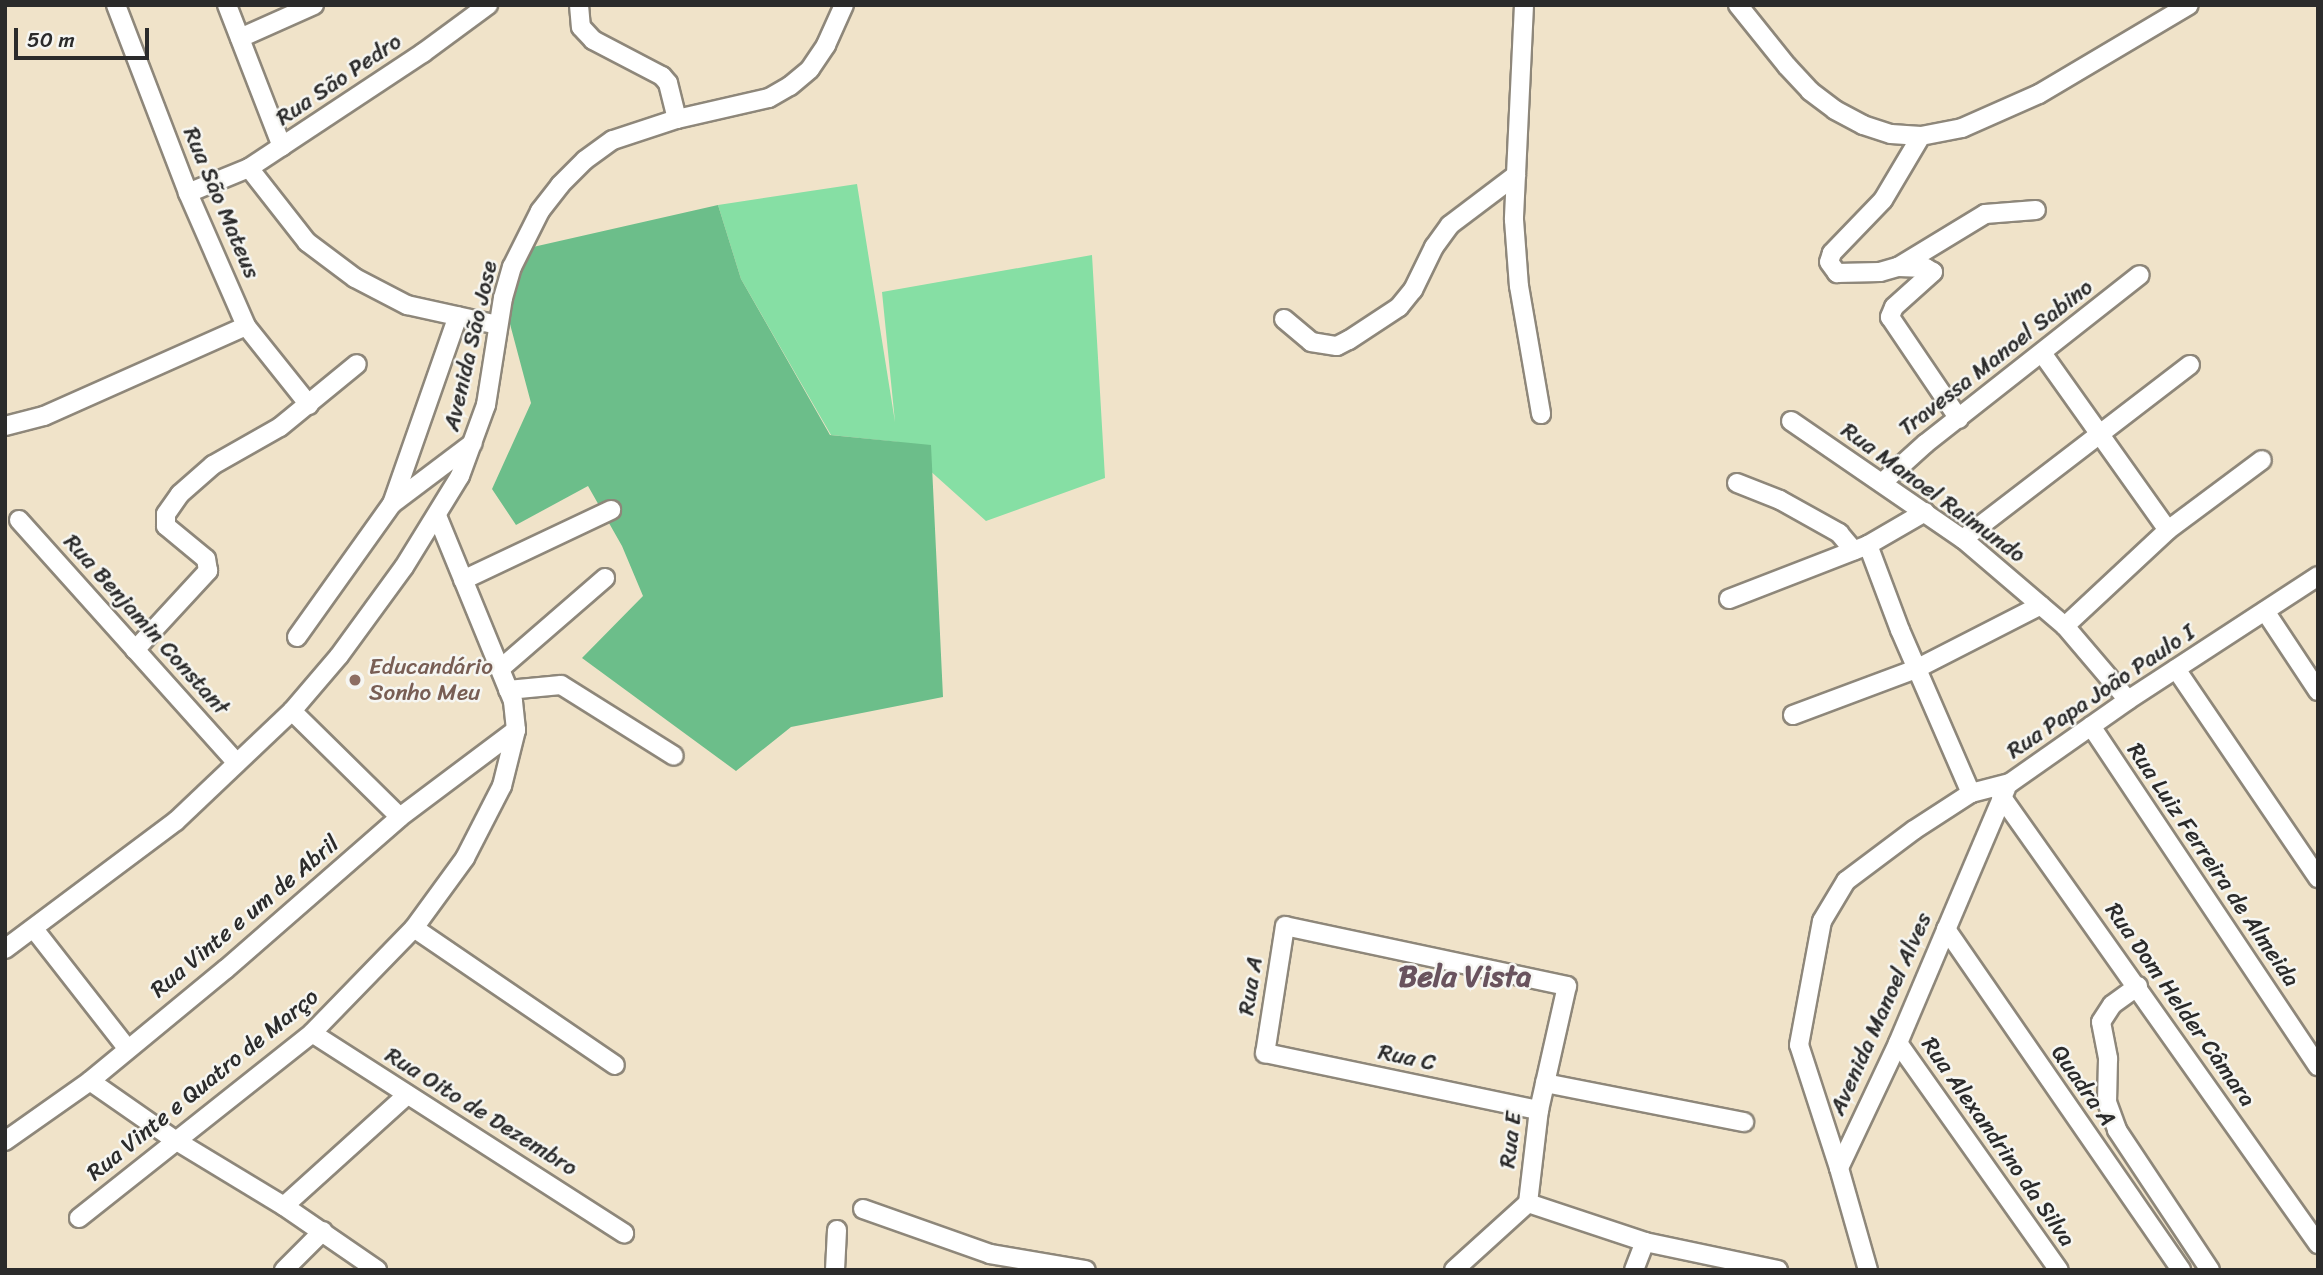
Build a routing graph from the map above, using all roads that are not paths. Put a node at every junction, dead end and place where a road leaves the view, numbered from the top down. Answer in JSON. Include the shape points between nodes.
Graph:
{"nodes":[{"id":1,"x":116,"y":5,"type":"edge"},
{"id":2,"x":227,"y":5,"type":"edge"},
{"id":3,"x":314,"y":5,"type":"edge"},
{"id":4,"x":488,"y":5,"type":"edge"},
{"id":5,"x":579,"y":5,"type":"edge"},
{"id":6,"x":844,"y":5,"type":"edge"},
{"id":7,"x":1524,"y":5,"type":"edge"},
{"id":8,"x":1738,"y":5,"type":"edge"},
{"id":9,"x":2189,"y":5,"type":"edge"},
{"id":10,"x":240,"y":38,"type":"junction"},
{"id":11,"x":677,"y":119,"type":"junction"},
{"id":12,"x":1921,"y":136,"type":"junction"},
{"id":13,"x":282,"y":147,"type":"junction"},
{"id":14,"x":249,"y":168,"type":"junction"},
{"id":15,"x":1516,"y":175,"type":"junction"},
{"id":16,"x":188,"y":193,"type":"junction"},
{"id":17,"x":2036,"y":210,"type":"dead end"},
{"id":18,"x":1898,"y":267,"type":"junction"},
{"id":19,"x":2140,"y":275,"type":"dead end"},
{"id":20,"x":458,"y":316,"type":"junction"},
{"id":21,"x":1284,"y":320,"type":"dead end"},
{"id":22,"x":498,"y":325,"type":"junction"},
{"id":23,"x":246,"y":326,"type":"junction"},
{"id":24,"x":2042,"y":353,"type":"junction"},
{"id":25,"x":357,"y":364,"type":"dead end"},
{"id":26,"x":2190,"y":365,"type":"dead end"},
{"id":27,"x":309,"y":405,"type":"junction"},
{"id":28,"x":1541,"y":414,"type":"dead end"},
{"id":29,"x":1959,"y":419,"type":"junction"},
{"id":30,"x":1791,"y":421,"type":"dead end"},
{"id":31,"x":5,"y":426,"type":"edge"},
{"id":32,"x":2100,"y":432,"type":"junction"},
{"id":33,"x":475,"y":441,"type":"junction"},
{"id":34,"x":2262,"y":460,"type":"dead end"},
{"id":35,"x":1883,"y":482,"type":"junction"},
{"id":36,"x":1737,"y":483,"type":"dead end"},
{"id":37,"x":392,"y":504,"type":"junction"},
{"id":38,"x":611,"y":510,"type":"dead end"},
{"id":39,"x":1925,"y":512,"type":"junction"},
{"id":40,"x":437,"y":516,"type":"junction"},
{"id":41,"x":19,"y":520,"type":"dead end"},
{"id":42,"x":2168,"y":530,"type":"junction"},
{"id":43,"x":1963,"y":539,"type":"junction"},
{"id":44,"x":1861,"y":548,"type":"junction"},
{"id":45,"x":2318,"y":576,"type":"edge"},
{"id":46,"x":605,"y":578,"type":"dead end"},
{"id":47,"x":463,"y":580,"type":"junction"},
{"id":48,"x":1729,"y":599,"type":"dead end"},
{"id":49,"x":2041,"y":605,"type":"junction"},
{"id":50,"x":2265,"y":611,"type":"junction"},
{"id":51,"x":2065,"y":626,"type":"junction"},
{"id":52,"x":297,"y":637,"type":"dead end"},
{"id":53,"x":135,"y":650,"type":"junction"},
{"id":54,"x":499,"y":669,"type":"junction"},
{"id":55,"x":1916,"y":669,"type":"junction"},
{"id":56,"x":2176,"y":669,"type":"junction"},
{"id":57,"x":508,"y":690,"type":"junction"},
{"id":58,"x":2318,"y":691,"type":"edge"},
{"id":59,"x":2129,"y":700,"type":"junction"},
{"id":60,"x":292,"y":711,"type":"junction"},
{"id":61,"x":1793,"y":715,"type":"dead end"},
{"id":62,"x":2091,"y":726,"type":"junction"},
{"id":63,"x":516,"y":730,"type":"junction"},
{"id":64,"x":674,"y":756,"type":"dead end"},
{"id":65,"x":237,"y":764,"type":"junction"},
{"id":66,"x":2006,"y":790,"type":"junction"},
{"id":67,"x":1971,"y":793,"type":"junction"},
{"id":68,"x":400,"y":817,"type":"junction"},
{"id":69,"x":2318,"y":878,"type":"edge"},
{"id":70,"x":1285,"y":926,"type":"joint"},
{"id":71,"x":414,"y":928,"type":"junction"},
{"id":72,"x":34,"y":929,"type":"junction"},
{"id":73,"x":1946,"y":929,"type":"junction"},
{"id":74,"x":8,"y":942,"type":"edge"},
{"id":75,"x":2138,"y":986,"type":"junction"},
{"id":76,"x":312,"y":1032,"type":"junction"},
{"id":77,"x":1898,"y":1043,"type":"junction"},
{"id":78,"x":127,"y":1048,"type":"junction"},
{"id":79,"x":1265,"y":1054,"type":"joint"},
{"id":80,"x":615,"y":1065,"type":"dead end"},
{"id":81,"x":2318,"y":1066,"type":"edge"},
{"id":82,"x":90,"y":1081,"type":"junction"},
{"id":83,"x":1545,"y":1083,"type":"junction"},
{"id":84,"x":407,"y":1096,"type":"junction"},
{"id":85,"x":1539,"y":1110,"type":"junction"},
{"id":86,"x":1744,"y":1122,"type":"dead end"},
{"id":87,"x":175,"y":1140,"type":"junction"},
{"id":88,"x":5,"y":1142,"type":"edge"},
{"id":89,"x":1839,"y":1168,"type":"junction"},
{"id":90,"x":1528,"y":1203,"type":"junction"},
{"id":91,"x":284,"y":1206,"type":"junction"},
{"id":92,"x":863,"y":1209,"type":"dead end"},
{"id":93,"x":79,"y":1218,"type":"dead end"},
{"id":94,"x":837,"y":1230,"type":"dead end"},
{"id":95,"x":323,"y":1231,"type":"junction"},
{"id":96,"x":624,"y":1233,"type":"dead end"},
{"id":97,"x":1645,"y":1242,"type":"junction"},
{"id":98,"x":2318,"y":1244,"type":"edge"},
{"id":99,"x":284,"y":1270,"type":"edge"},
{"id":100,"x":377,"y":1270,"type":"edge"},
{"id":101,"x":835,"y":1270,"type":"edge"},
{"id":102,"x":1086,"y":1270,"type":"edge"},
{"id":103,"x":1454,"y":1270,"type":"edge"},
{"id":104,"x":1634,"y":1270,"type":"edge"},
{"id":105,"x":1778,"y":1270,"type":"edge"},
{"id":106,"x":1868,"y":1270,"type":"edge"},
{"id":107,"x":2059,"y":1270,"type":"edge"},
{"id":108,"x":2181,"y":1270,"type":"edge"},
{"id":109,"x":2210,"y":1270,"type":"edge"}],
"edges":[{"from":1,"to":16,"type":"street","name":"Rua São Mateus"},
{"from":2,"to":10,"type":"street"},
{"from":3,"to":10,"type":"street"},
{"from":4,"to":13,"type":"street","name":"Rua São Pedro"},
{"from":5,"to":11,"type":"street","via":[[581,27],[593,40],[662,76]]},
{"from":6,"to":11,"type":"street","name":"Avenida São Jose","via":[[810,69],[790,86],[769,98]]},
{"from":7,"to":15,"type":"street"},
{"from":8,"to":12,"type":"street","via":[[1810,91],[1835,110],[1891,134]]},
{"from":9,"to":12,"type":"street","via":[[2039,94],[1962,128]]},
{"from":10,"to":13,"type":"street"},
{"from":11,"to":22,"type":"street","name":"Avenida São Jose","via":[[613,140],[560,185],[523,241]]},
{"from":12,"to":18,"type":"street","via":[[1882,200],[1830,258],[1830,267],[1837,273]]},
{"from":13,"to":14,"type":"street","name":"Rua São Pedro"},
{"from":14,"to":16,"type":"street","name":"Rua São Pedro"},
{"from":14,"to":20,"type":"street","via":[[286,220],[330,262],[407,305]]},
{"from":15,"to":21,"type":"street","via":[[1450,225],[1399,307],[1349,340],[1337,346],[1311,342]]},
{"from":15,"to":28,"type":"street","via":[[1516,267]]},
{"from":16,"to":23,"type":"street","name":"Rua São Mateus"},
{"from":17,"to":18,"type":"street","via":[[1985,214]]},
{"from":18,"to":29,"type":"street","via":[[1933,272],[1894,307],[1891,321]]},
{"from":19,"to":24,"type":"street","name":"Travessa Manoel Sabino"},
{"from":20,"to":22,"type":"street"},
{"from":20,"to":37,"type":"street"},
{"from":22,"to":33,"type":"street","name":"Avenida São Jose","via":[[486,405]]},
{"from":23,"to":27,"type":"street","name":"Rua São Mateus"},
{"from":23,"to":31,"type":"street","via":[[44,416]]},
{"from":24,"to":29,"type":"street","name":"Travessa Manoel Sabino"},
{"from":24,"to":32,"type":"street"},
{"from":25,"to":27,"type":"street"},
{"from":26,"to":32,"type":"street"},
{"from":27,"to":53,"type":"street","via":[[194,478],[169,508],[166,526],[206,559],[208,571]]},
{"from":29,"to":35,"type":"street","name":"Travessa Manoel Sabino"},
{"from":30,"to":35,"type":"street","name":"Rua Manoel Raimundo"},
{"from":32,"to":42,"type":"street"},
{"from":32,"to":43,"type":"street"},
{"from":33,"to":37,"type":"street"},
{"from":33,"to":40,"type":"street","name":"Avenida São Jose"},
{"from":34,"to":42,"type":"street"},
{"from":35,"to":39,"type":"street","name":"Rua Manoel Raimundo"},
{"from":36,"to":44,"type":"street","via":[[1780,500]]},
{"from":37,"to":52,"type":"street"},
{"from":38,"to":47,"type":"street"},
{"from":39,"to":43,"type":"street","name":"Rua Manoel Raimundo"},
{"from":39,"to":44,"type":"street"},
{"from":40,"to":47,"type":"street"},
{"from":40,"to":60,"type":"street","name":"Avenida São Jose","via":[[339,656]]},
{"from":41,"to":53,"type":"street","name":"Rua Benjamin Constant"},
{"from":42,"to":51,"type":"street"},
{"from":43,"to":49,"type":"street","name":"Rua Manoel Raimundo"},
{"from":44,"to":48,"type":"street"},
{"from":44,"to":55,"type":"street"},
{"from":45,"to":50,"type":"street","name":"Rua Papa João Paulo I"},
{"from":46,"to":54,"type":"street"},
{"from":47,"to":54,"type":"street"},
{"from":49,"to":51,"type":"street","name":"Rua Manoel Raimundo"},
{"from":49,"to":55,"type":"street"},
{"from":50,"to":56,"type":"street","name":"Rua Papa João Paulo I"},
{"from":50,"to":58,"type":"street"},
{"from":51,"to":59,"type":"street","name":"Rua Manoel Raimundo"},
{"from":53,"to":65,"type":"street","name":"Rua Benjamin Constant"},
{"from":54,"to":57,"type":"street"},
{"from":55,"to":61,"type":"street"},
{"from":55,"to":67,"type":"street"},
{"from":56,"to":59,"type":"street","name":"Rua Papa João Paulo I"},
{"from":56,"to":69,"type":"street"},
{"from":57,"to":63,"type":"street"},
{"from":57,"to":64,"type":"street","via":[[561,685]]},
{"from":59,"to":62,"type":"street","name":"Rua Papa João Paulo I"},
{"from":60,"to":65,"type":"street","name":"Avenida São Jose"},
{"from":60,"to":68,"type":"street"},
{"from":62,"to":66,"type":"street","name":"Rua Papa João Paulo I"},
{"from":62,"to":81,"type":"street","name":"Rua Luiz Ferreira de Almeida"},
{"from":63,"to":68,"type":"street","name":"Rua Vinte e um de Abril"},
{"from":63,"to":71,"type":"street","name":"Rua Vinte e Quatro de Março","via":[[496,798],[465,858]]},
{"from":65,"to":72,"type":"street","name":"Avenida São Jose","via":[[176,821]]},
{"from":66,"to":67,"type":"street","name":"Rua Papa João Paulo I"},
{"from":66,"to":73,"type":"street","name":"Avenida Manoel Alves"},
{"from":66,"to":75,"type":"street","name":"Rua Dom Helder Câmara"},
{"from":67,"to":89,"type":"street","name":"Rua Papa João Paulo I","via":[[1846,881],[1822,921],[1799,1045]]},
{"from":68,"to":78,"type":"street","name":"Rua Vinte e um de Abril","via":[[226,969]]},
{"from":70,"to":79,"type":"street","name":"Rua A"},
{"from":70,"to":83,"type":"street","name":"Rua E","via":[[1567,986]]},
{"from":71,"to":76,"type":"street","name":"Rua Vinte e Quatro de Março"},
{"from":71,"to":80,"type":"street"},
{"from":72,"to":74,"type":"street"},
{"from":72,"to":78,"type":"street"},
{"from":73,"to":77,"type":"street","name":"Avenida Manoel Alves"},
{"from":73,"to":108,"type":"street","name":"Quadra A"},
{"from":75,"to":98,"type":"street","name":"Rua Dom Helder Câmara"},
{"from":75,"to":109,"type":"street","via":[[2112,1005],[2101,1022],[2108,1059],[2107,1102],[2117,1129]]},
{"from":76,"to":84,"type":"street","name":"Rua Oito de Dezembro"},
{"from":76,"to":87,"type":"street","name":"Rua Vinte e Quatro de Março"},
{"from":77,"to":89,"type":"street","name":"Avenida Manoel Alves"},
{"from":77,"to":107,"type":"street","name":"Rua Alexandrino da Silva"},
{"from":78,"to":82,"type":"street","name":"Rua Vinte e um de Abril"},
{"from":79,"to":85,"type":"street","name":"Rua C"},
{"from":82,"to":87,"type":"street"},
{"from":82,"to":88,"type":"street","name":"Rua Vinte e um de Abril"},
{"from":83,"to":85,"type":"street","name":"Rua E"},
{"from":83,"to":86,"type":"street"},
{"from":84,"to":91,"type":"street"},
{"from":84,"to":96,"type":"street","name":"Rua Oito de Dezembro"},
{"from":85,"to":90,"type":"street","name":"Rua E"},
{"from":87,"to":91,"type":"street"},
{"from":87,"to":93,"type":"street","name":"Rua Vinte e Quatro de Março"},
{"from":89,"to":106,"type":"street"},
{"from":90,"to":97,"type":"street"},
{"from":90,"to":103,"type":"street","name":"Rua E"},
{"from":91,"to":95,"type":"street"},
{"from":92,"to":102,"type":"street","via":[[990,1254]]},
{"from":94,"to":101,"type":"street"},
{"from":95,"to":99,"type":"street"},
{"from":95,"to":100,"type":"street"},
{"from":97,"to":104,"type":"street"},
{"from":97,"to":105,"type":"street"}]}
